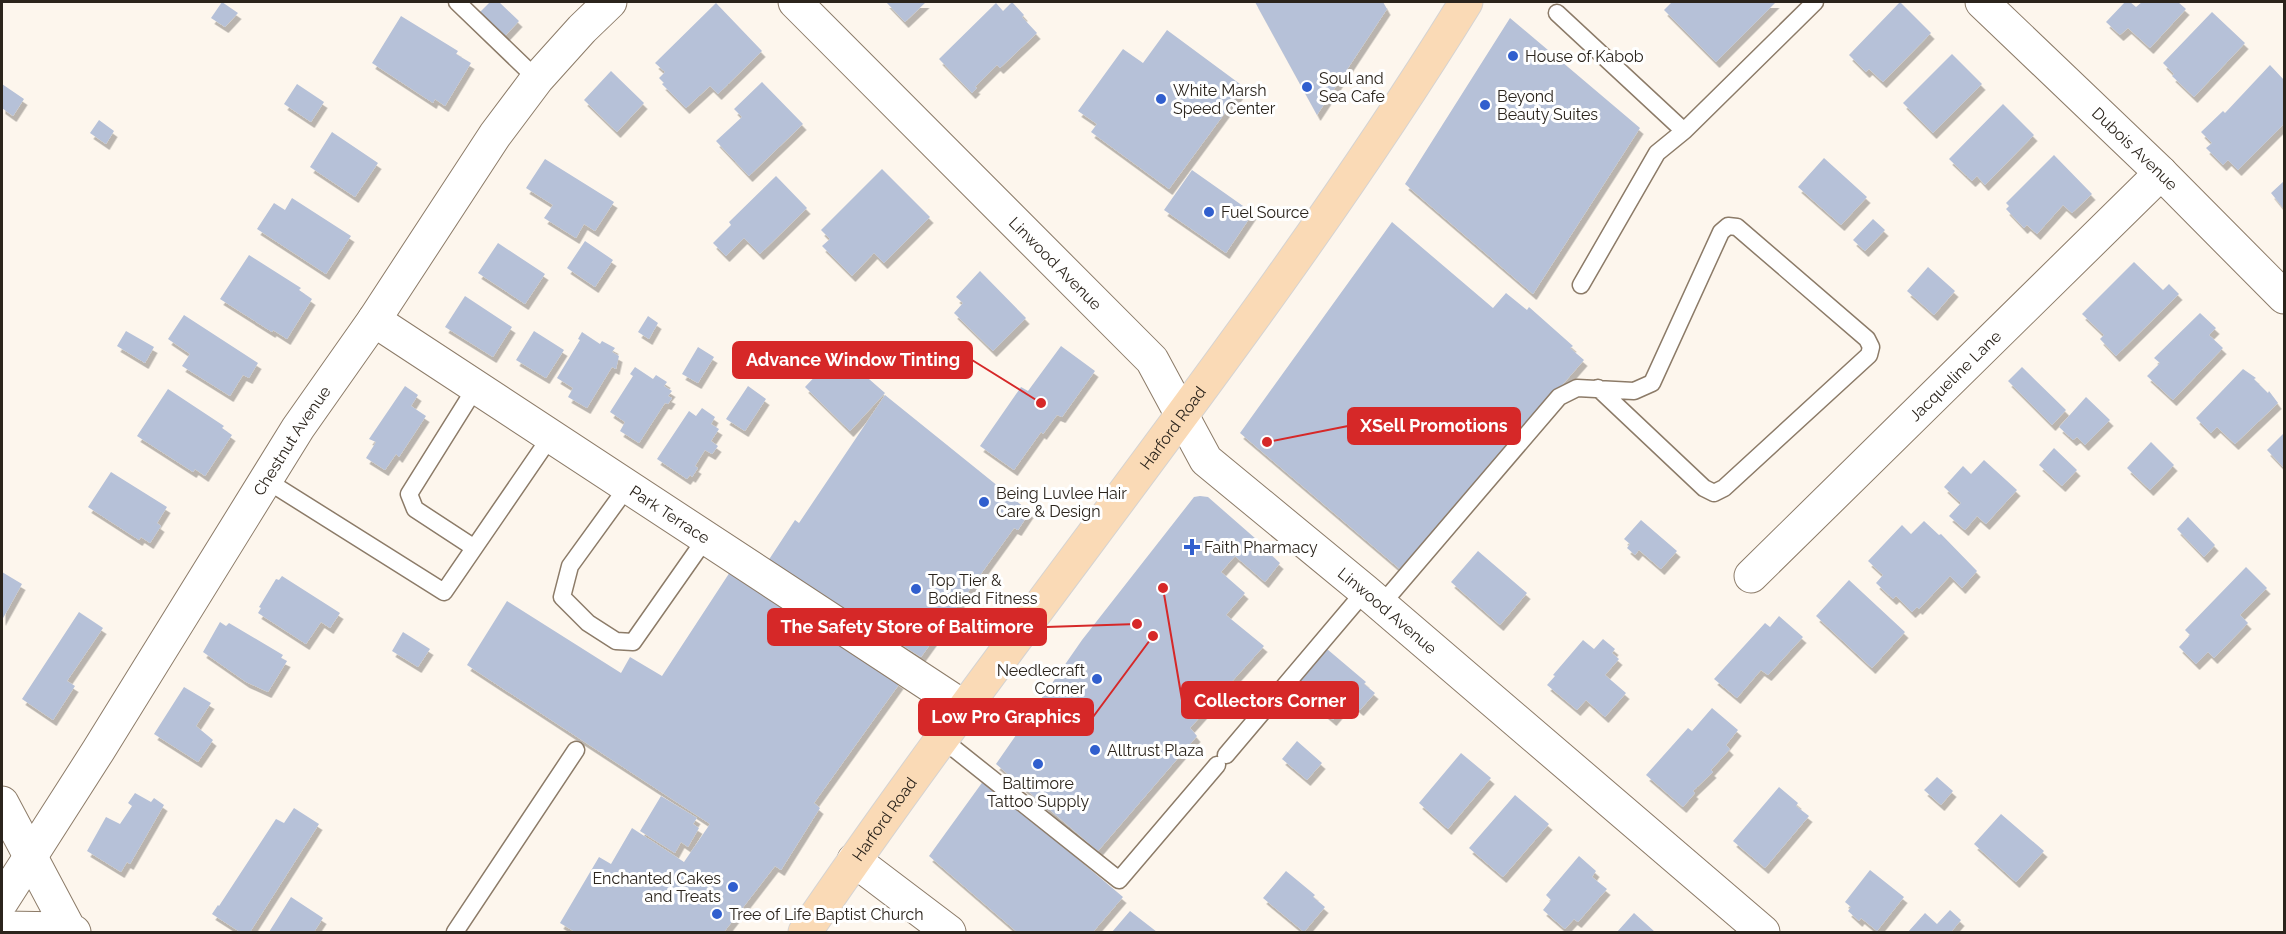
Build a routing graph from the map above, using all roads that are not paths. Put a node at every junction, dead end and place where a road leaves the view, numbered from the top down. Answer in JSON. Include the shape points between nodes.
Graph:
{"nodes":[{"id":1,"x":457,"y":2,"type":"edge"},
{"id":2,"x":610,"y":2,"type":"edge"},
{"id":3,"x":795,"y":2,"type":"edge"},
{"id":4,"x":1466,"y":2,"type":"edge"},
{"id":5,"x":1815,"y":2,"type":"edge"},
{"id":6,"x":1982,"y":2,"type":"edge"},
{"id":7,"x":1557,"y":13,"type":"dead end"},
{"id":8,"x":537,"y":79,"type":"junction"},
{"id":9,"x":1684,"y":131,"type":"junction"},
{"id":10,"x":2161,"y":173,"type":"junction"},
{"id":11,"x":1581,"y":285,"type":"dead end"},
{"id":12,"x":2284,"y":297,"type":"edge"},
{"id":13,"x":374,"y":321,"type":"junction"},
{"id":14,"x":476,"y":387,"type":"junction"},
{"id":15,"x":1598,"y":388,"type":"junction"},
{"id":16,"x":1182,"y":414,"type":"junction"},
{"id":17,"x":551,"y":436,"type":"junction"},
{"id":18,"x":266,"y":480,"type":"junction"},
{"id":19,"x":628,"y":486,"type":"junction"},
{"id":20,"x":706,"y":538,"type":"junction"},
{"id":21,"x":473,"y":547,"type":"junction"},
{"id":22,"x":1751,"y":576,"type":"dead end"},
{"id":23,"x":1373,"y":598,"type":"junction"},
{"id":24,"x":965,"y":708,"type":"junction"},
{"id":25,"x":942,"y":739,"type":"junction"},
{"id":26,"x":576,"y":750,"type":"dead end"},
{"id":27,"x":2,"y":803,"type":"edge"},
{"id":28,"x":30,"y":857,"type":"junction"},
{"id":29,"x":854,"y":860,"type":"junction"},
{"id":30,"x":2,"y":901,"type":"edge"},
{"id":31,"x":2,"y":928,"type":"edge"},
{"id":32,"x":71,"y":931,"type":"edge"},
{"id":33,"x":455,"y":933,"type":"edge"},
{"id":34,"x":805,"y":933,"type":"edge"},
{"id":35,"x":949,"y":933,"type":"edge"},
{"id":36,"x":1763,"y":933,"type":"edge"}],
"edges":[{"from":1,"to":8,"type":"lane"},
{"from":2,"to":8,"type":"street","name":"Chestnut Avenue"},
{"from":3,"to":16,"type":"street","name":"Linwood Avenue","via":[[1152,360]]},
{"from":4,"to":16,"type":"main road","name":"Harford Road","via":[[1339,193]]},
{"from":5,"to":9,"type":"lane"},
{"from":6,"to":10,"type":"street","name":"Dubois Avenue"},
{"from":7,"to":9,"type":"lane"},
{"from":8,"to":13,"type":"street","name":"Chestnut Avenue","via":[[495,135]]},
{"from":9,"to":11,"type":"lane","via":[[1657,153]]},
{"from":10,"to":12,"type":"street","name":"Dubois Avenue"},
{"from":10,"to":22,"type":"street","name":"Jacqueline Lane"},
{"from":13,"to":14,"type":"street","name":"Park Terrace"},
{"from":13,"to":18,"type":"street","name":"Chestnut Avenue"},
{"from":14,"to":17,"type":"street","name":"Park Terrace"},
{"from":14,"to":21,"type":"lane","via":[[409,494],[415,509]]},
{"from":15,"to":15,"type":"lane","via":[[1704,488],[1714,493],[1869,355],[1871,347],[1867,339],[1737,227],[1728,226],[1721,232],[1652,383],[1634,391]]},
{"from":15,"to":23,"type":"lane","via":[[1577,388],[1559,397]]},
{"from":16,"to":23,"type":"street","name":"Linwood Avenue","via":[[1206,460]]},
{"from":16,"to":24,"type":"main road","name":"Harford Road"},
{"from":17,"to":19,"type":"street","name":"Park Terrace"},
{"from":17,"to":21,"type":"lane"},
{"from":18,"to":21,"type":"lane","via":[[444,592]]},
{"from":18,"to":28,"type":"street","name":"Chestnut Avenue"},
{"from":19,"to":20,"type":"street","name":"Park Terrace"},
{"from":19,"to":20,"type":"lane","via":[[570,566],[562,597],[588,623],[616,642],[633,642]]},
{"from":20,"to":24,"type":"street","name":"Park Terrace"},
{"from":23,"to":25,"type":"lane","via":[[1221,760],[1119,880]]},
{"from":23,"to":36,"type":"street","name":"Linwood Avenue"},
{"from":24,"to":25,"type":"main road","name":"Harford Road"},
{"from":25,"to":29,"type":"main road","name":"Harford Road"},
{"from":26,"to":33,"type":"lane"},
{"from":27,"to":28,"type":"street"},
{"from":28,"to":30,"type":"street","name":"Chestnut Avenue"},
{"from":28,"to":32,"type":"street"},
{"from":29,"to":34,"type":"main road","name":"Harford Road"},
{"from":29,"to":35,"type":"street"},
{"from":31,"to":32,"type":"street"}]}
